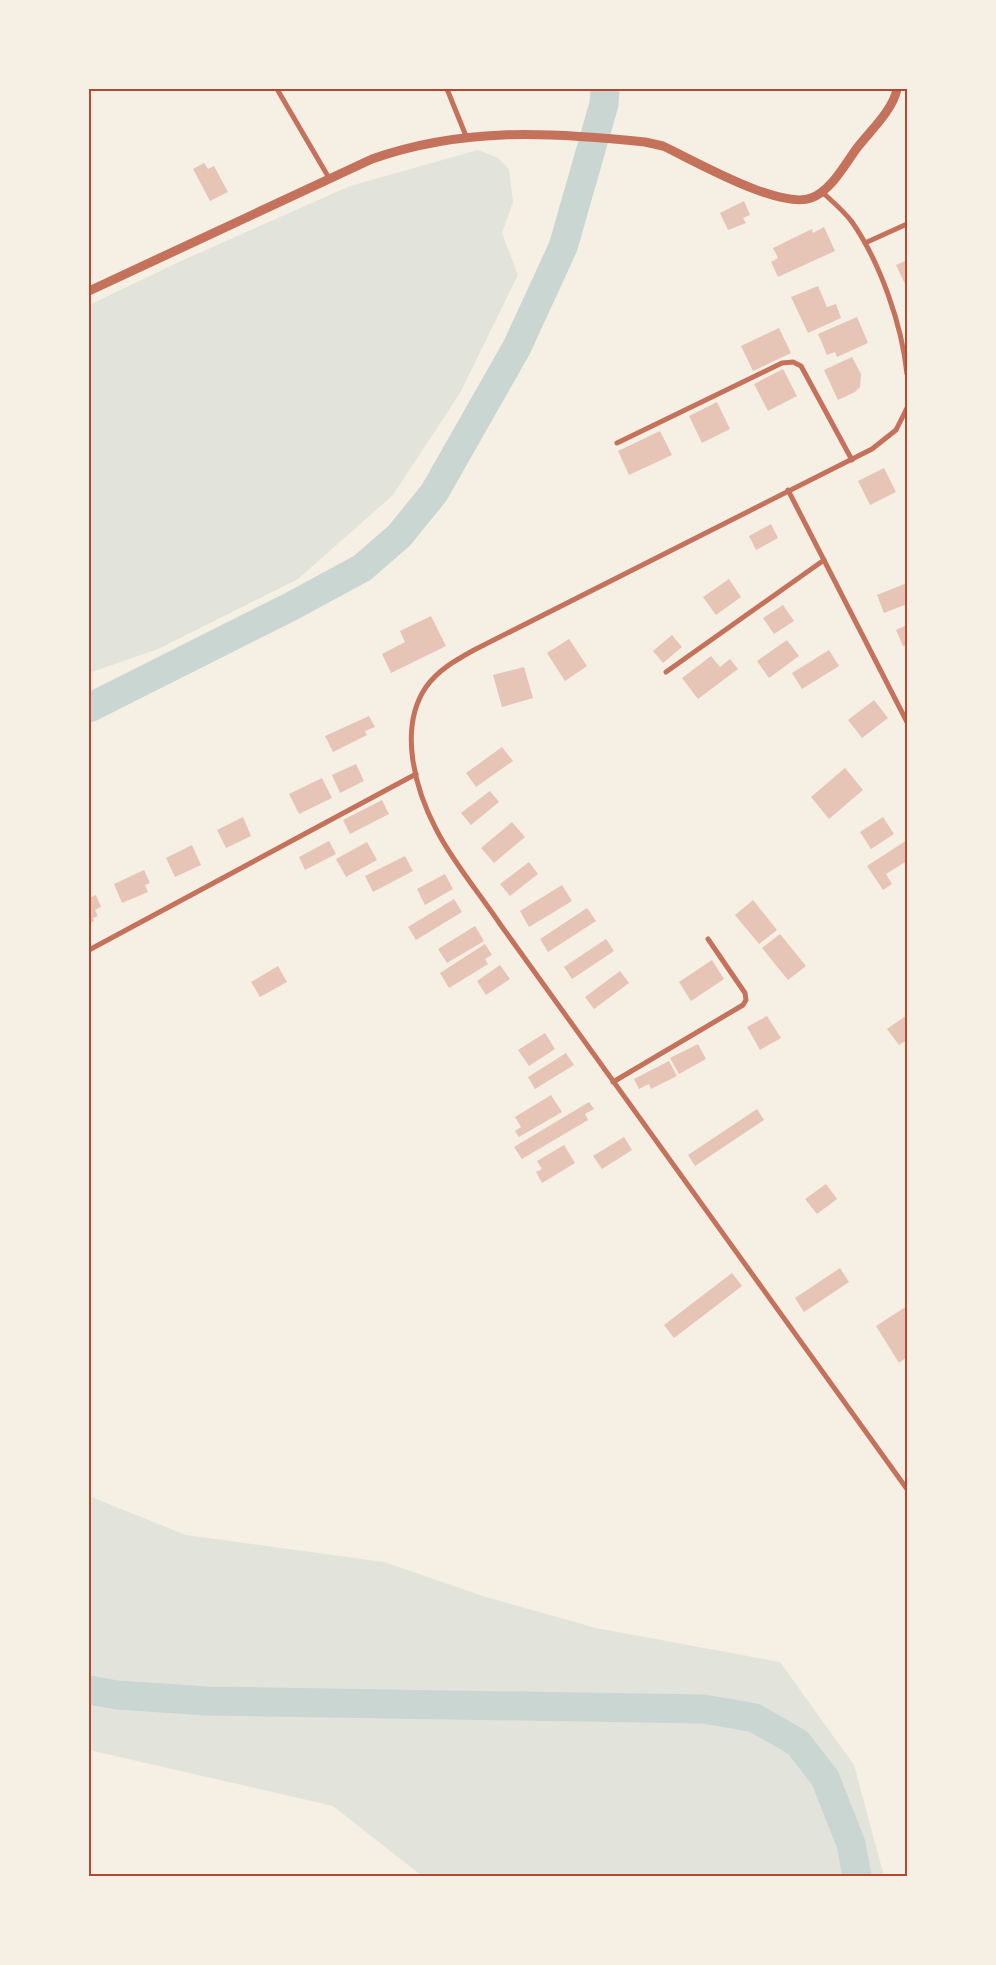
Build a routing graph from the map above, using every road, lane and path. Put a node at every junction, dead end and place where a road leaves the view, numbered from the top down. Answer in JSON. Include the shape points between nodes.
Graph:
{"nodes":[{"id":1,"x":277,"y":89,"type":"edge"},
{"id":2,"x":447,"y":89,"type":"edge"},
{"id":3,"x":897,"y":89,"type":"edge"},
{"id":4,"x":466,"y":136,"type":"junction"},
{"id":5,"x":330,"y":178,"type":"junction"},
{"id":6,"x":822,"y":192,"type":"junction"},
{"id":7,"x":907,"y":224,"type":"edge"},
{"id":8,"x":865,"y":244,"type":"junction"},
{"id":9,"x":89,"y":291,"type":"edge"},
{"id":10,"x":907,"y":374,"type":"edge"},
{"id":11,"x":907,"y":408,"type":"edge"},
{"id":12,"x":617,"y":443,"type":"dead end"},
{"id":13,"x":852,"y":460,"type":"junction"},
{"id":14,"x":788,"y":490,"type":"junction"},
{"id":15,"x":824,"y":560,"type":"junction"},
{"id":16,"x":666,"y":672,"type":"dead end"},
{"id":17,"x":907,"y":722,"type":"edge"},
{"id":18,"x":416,"y":774,"type":"junction"},
{"id":19,"x":708,"y":939,"type":"dead end"},
{"id":20,"x":89,"y":950,"type":"edge"},
{"id":21,"x":613,"y":1082,"type":"junction"},
{"id":22,"x":907,"y":1489,"type":"edge"}],
"edges":[{"from":1,"to":5,"type":"street"},
{"from":2,"to":4,"type":"street"},
{"from":3,"to":6,"type":"street","via":[[890,105]]},
{"from":4,"to":5,"type":"street","via":[[396,151]]},
{"from":4,"to":6,"type":"street","via":[[556,135],[625,140],[663,146],[784,200],[800,201]]},
{"from":5,"to":9,"type":"street"},
{"from":6,"to":8,"type":"street","via":[[851,221]]},
{"from":7,"to":8,"type":"street"},
{"from":8,"to":10,"type":"street","via":[[891,309]]},
{"from":11,"to":13,"type":"street","via":[[896,430],[887,439]]},
{"from":12,"to":13,"type":"street","via":[[782,363],[793,362],[801,366]]},
{"from":13,"to":14,"type":"street"},
{"from":14,"to":15,"type":"street"},
{"from":14,"to":18,"type":"street","via":[[444,668],[426,687],[412,722]]},
{"from":15,"to":16,"type":"street"},
{"from":15,"to":17,"type":"street"},
{"from":18,"to":20,"type":"street"},
{"from":18,"to":21,"type":"street","via":[[436,830]]},
{"from":19,"to":21,"type":"street","via":[[745,993],[743,1005]]},
{"from":21,"to":22,"type":"street"}]}
